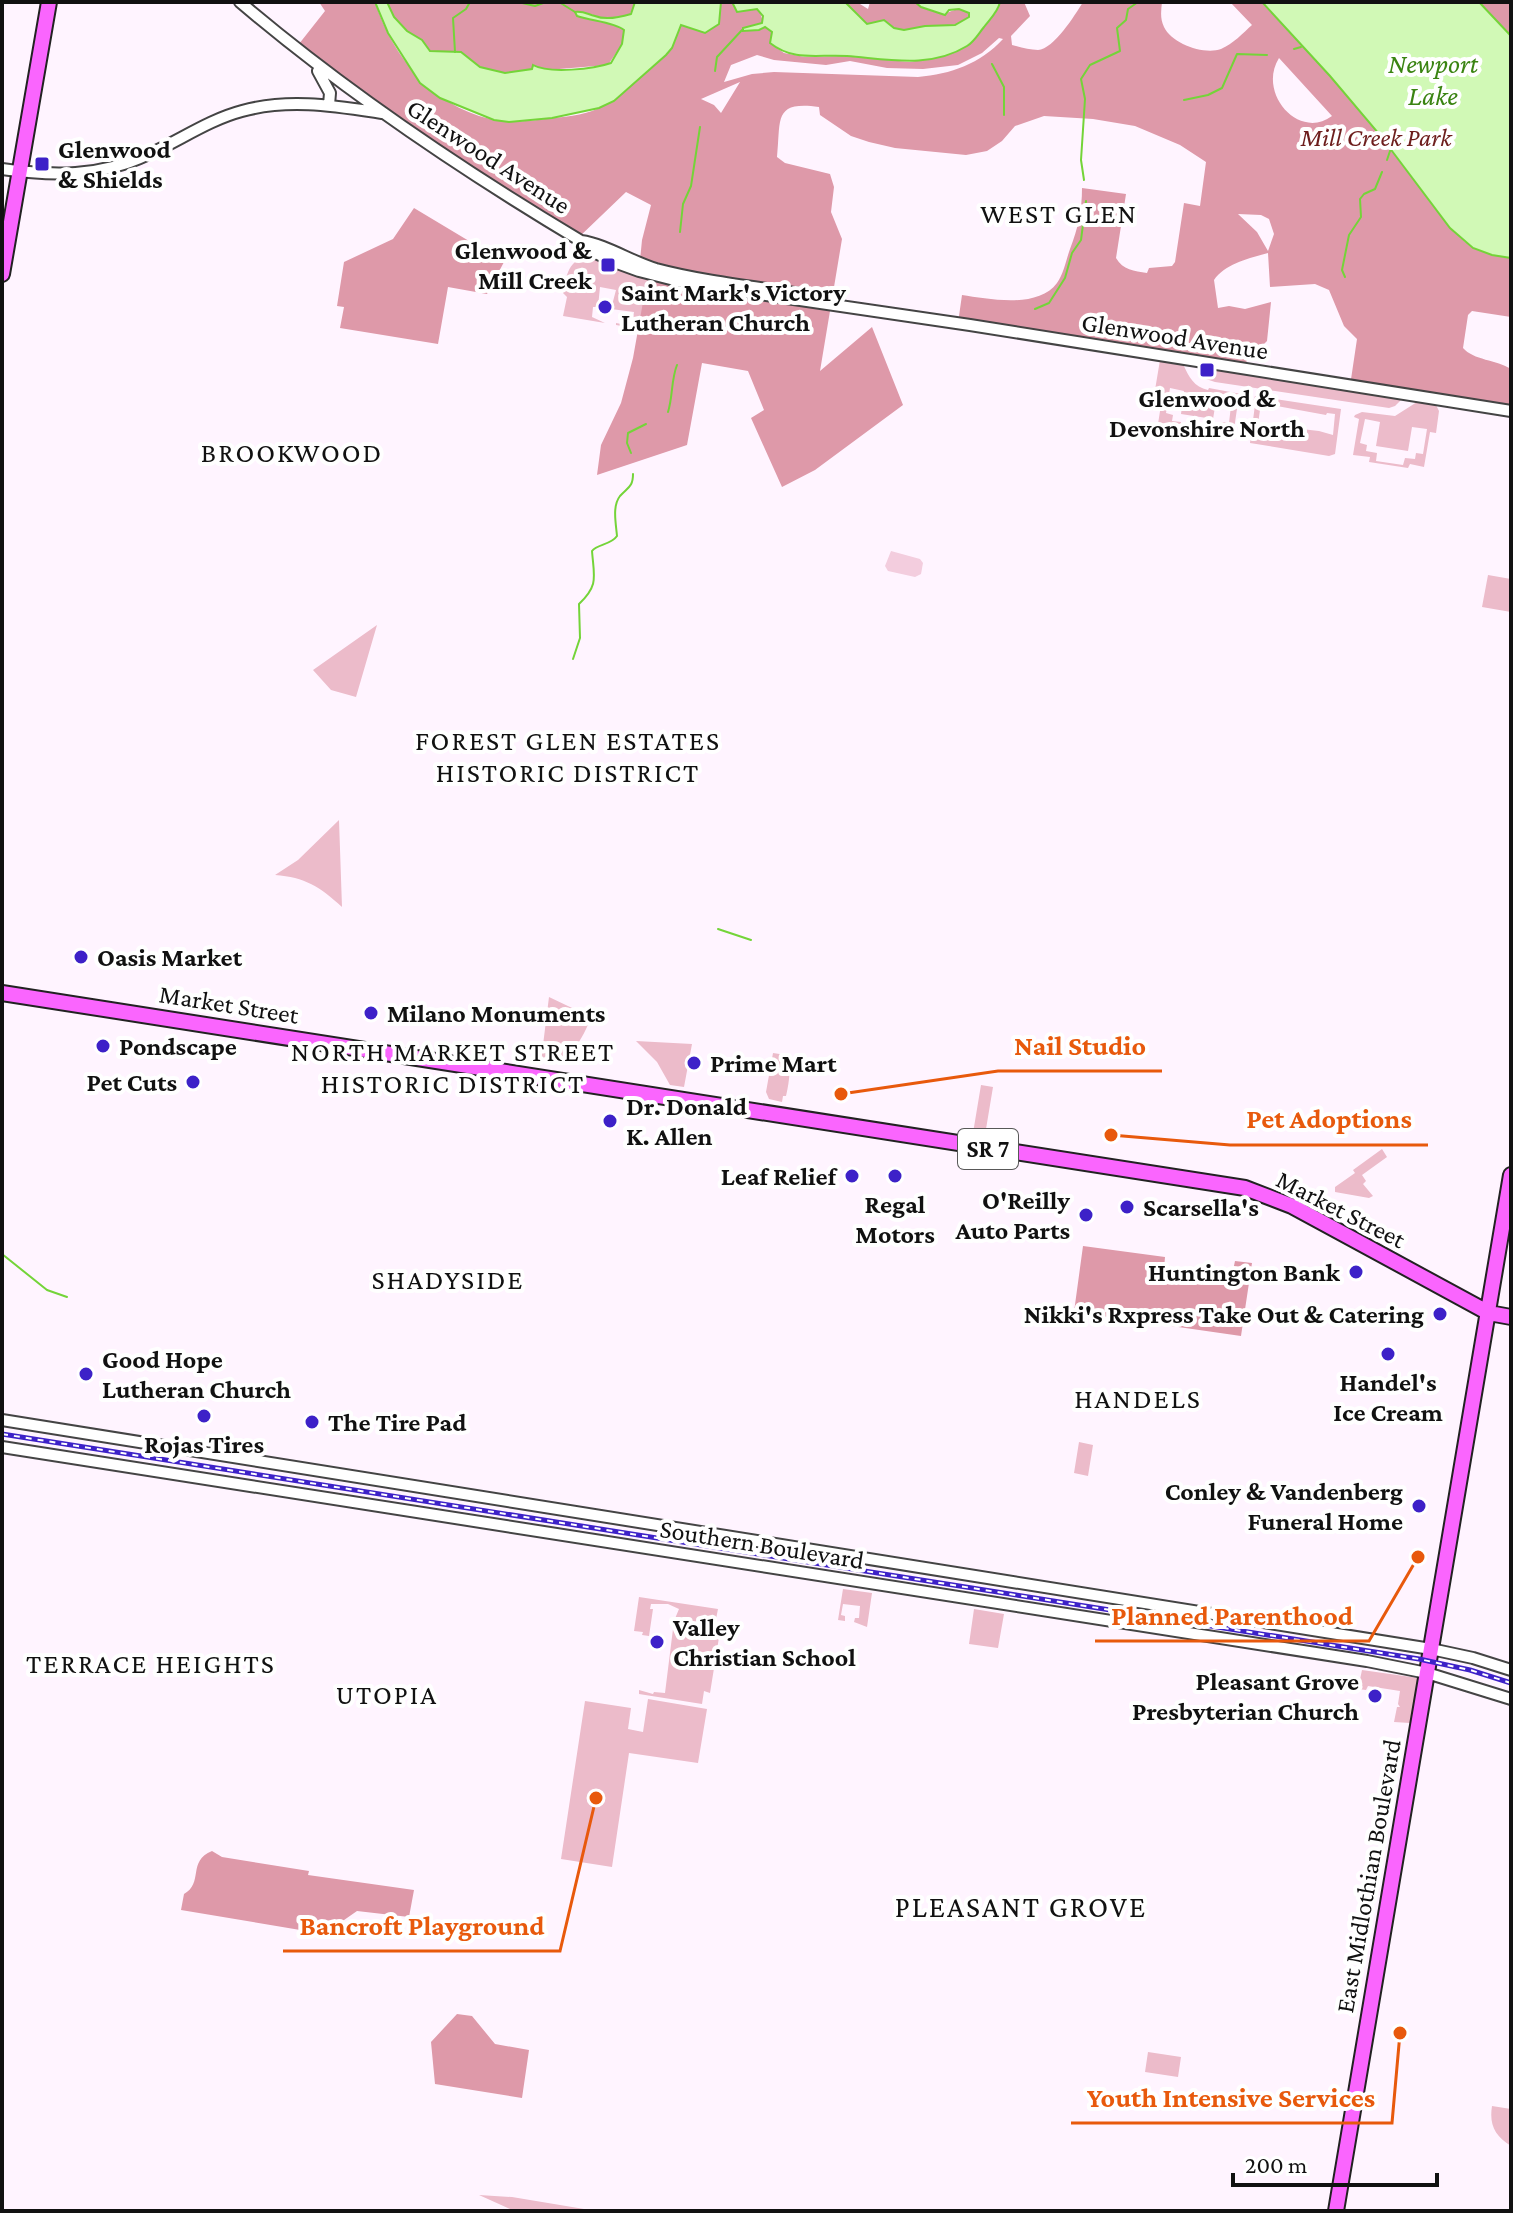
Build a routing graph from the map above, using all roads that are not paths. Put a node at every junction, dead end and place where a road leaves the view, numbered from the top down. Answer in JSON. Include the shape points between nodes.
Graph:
{"nodes":[{"id":1,"x":49,"y":2,"type":"edge"},
{"id":2,"x":240,"y":2,"type":"edge"},
{"id":3,"x":312,"y":63,"type":"junction"},
{"id":4,"x":329,"y":105,"type":"junction"},
{"id":5,"x":384,"y":114,"type":"junction"},
{"id":6,"x":2,"y":169,"type":"edge"},
{"id":7,"x":19,"y":172,"type":"junction"},
{"id":8,"x":2,"y":274,"type":"edge"},
{"id":9,"x":1511,"y":411,"type":"edge"},
{"id":10,"x":2,"y":993,"type":"edge"},
{"id":11,"x":1511,"y":1175,"type":"edge"},
{"id":12,"x":1489,"y":1313,"type":"junction"},
{"id":13,"x":1511,"y":1317,"type":"edge"},
{"id":14,"x":2,"y":1420,"type":"edge"},
{"id":15,"x":2,"y":1447,"type":"edge"},
{"id":16,"x":1431,"y":1649,"type":"junction"},
{"id":17,"x":1511,"y":1670,"type":"edge"},
{"id":18,"x":1427,"y":1673,"type":"junction"},
{"id":19,"x":1511,"y":1699,"type":"edge"},
{"id":20,"x":1336,"y":2211,"type":"edge"}],
"edges":[{"from":1,"to":7,"type":"main road"},
{"from":2,"to":3,"type":"street"},
{"from":3,"to":4,"type":"street","via":[[326,83]]},
{"from":3,"to":5,"type":"street"},
{"from":4,"to":5,"type":"street","name":"Glenwood Avenue"},
{"from":4,"to":7,"type":"street","name":"Glenwood Avenue","via":[[284,104],[240,111],[146,156],[89,172]]},
{"from":5,"to":9,"type":"street","name":"Glenwood Avenue","via":[[587,249],[658,273],[820,304]]},
{"from":6,"to":7,"type":"street","name":"Glenwood Avenue"},
{"from":7,"to":8,"type":"main road"},
{"from":10,"to":12,"type":"main road","name":"Market Street","number":"SR 7","via":[[1245,1188],[1292,1206]]},
{"from":11,"to":12,"type":"main road","name":"East Midlothian Boulevard"},
{"from":12,"to":13,"type":"main road","name":"Market Street","number":"SR 7"},
{"from":12,"to":16,"type":"main road","name":"East Midlothian Boulevard"},
{"from":14,"to":16,"type":"street","name":"Southern Boulevard"},
{"from":15,"to":18,"type":"street","name":"Southern Boulevard"},
{"from":16,"to":17,"type":"street","name":"Southern Boulevard"},
{"from":16,"to":18,"type":"main road","name":"East Midlothian Boulevard"},
{"from":18,"to":19,"type":"street","name":"Southern Boulevard"},
{"from":18,"to":20,"type":"main road","name":"East Midlothian Boulevard"}]}
